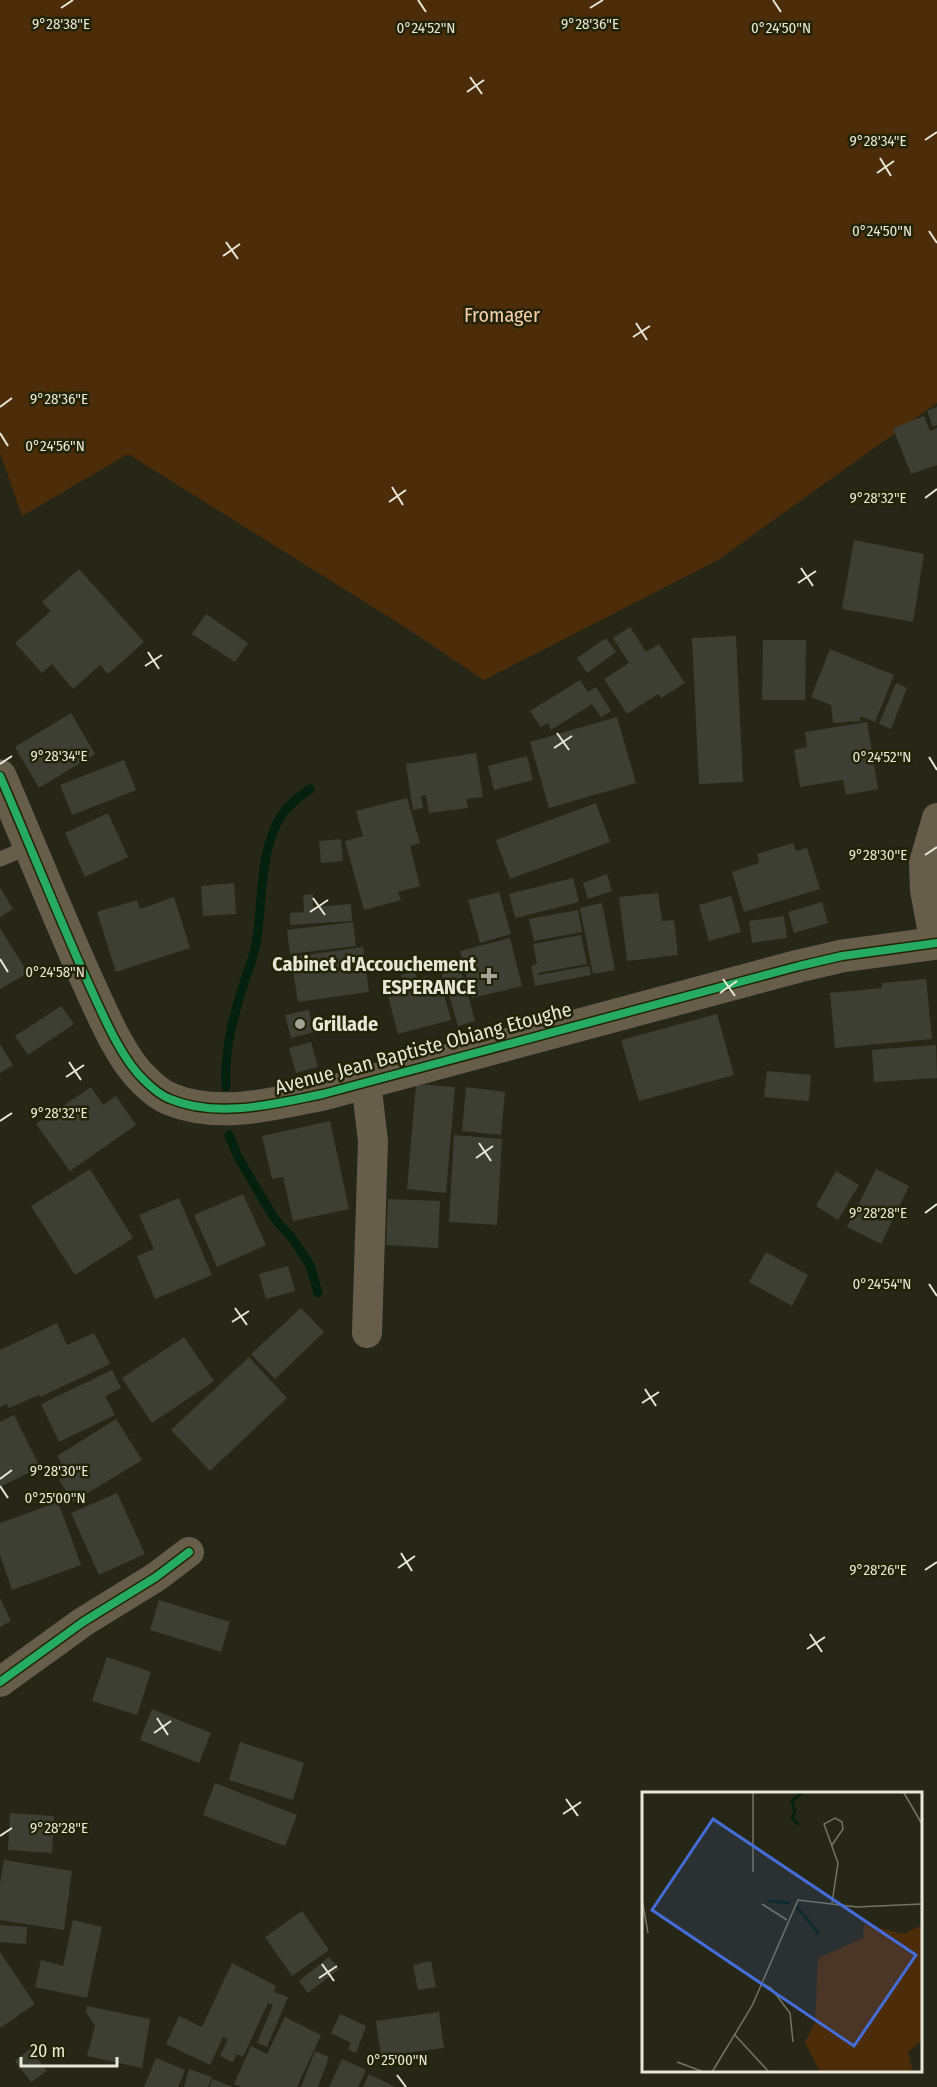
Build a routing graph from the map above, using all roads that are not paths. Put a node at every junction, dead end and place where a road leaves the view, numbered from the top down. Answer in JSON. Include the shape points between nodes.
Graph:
{"nodes":[{"id":1,"x":0,"y":776,"type":"edge"},
{"id":2,"x":937,"y":818,"type":"edge"},
{"id":3,"x":29,"y":847,"type":"junction"},
{"id":4,"x":0,"y":859,"type":"edge"},
{"id":5,"x":936,"y":944,"type":"edge"},
{"id":6,"x":366,"y":1082,"type":"junction"},
{"id":7,"x":367,"y":1333,"type":"dead end"},
{"id":8,"x":189,"y":1552,"type":"dead end"},
{"id":9,"x":0,"y":1682,"type":"edge"}],
"edges":[{"from":1,"to":3,"type":"street","name":"Avenue Jean Baptiste Obiang Etoughe"},
{"from":2,"to":5,"type":"street","via":[[924,863]]},
{"from":3,"to":4,"type":"lane"},
{"from":3,"to":6,"type":"street","name":"Avenue Jean Baptiste Obiang Etoughe","via":[[124,1054],[143,1080],[169,1099],[207,1108],[242,1108]]},
{"from":5,"to":6,"type":"street","name":"Avenue Jean Baptiste Obiang Etoughe","via":[[842,956],[799,966]]},
{"from":6,"to":7,"type":"street","via":[[374,1141]]},
{"from":8,"to":9,"type":"street"}]}
